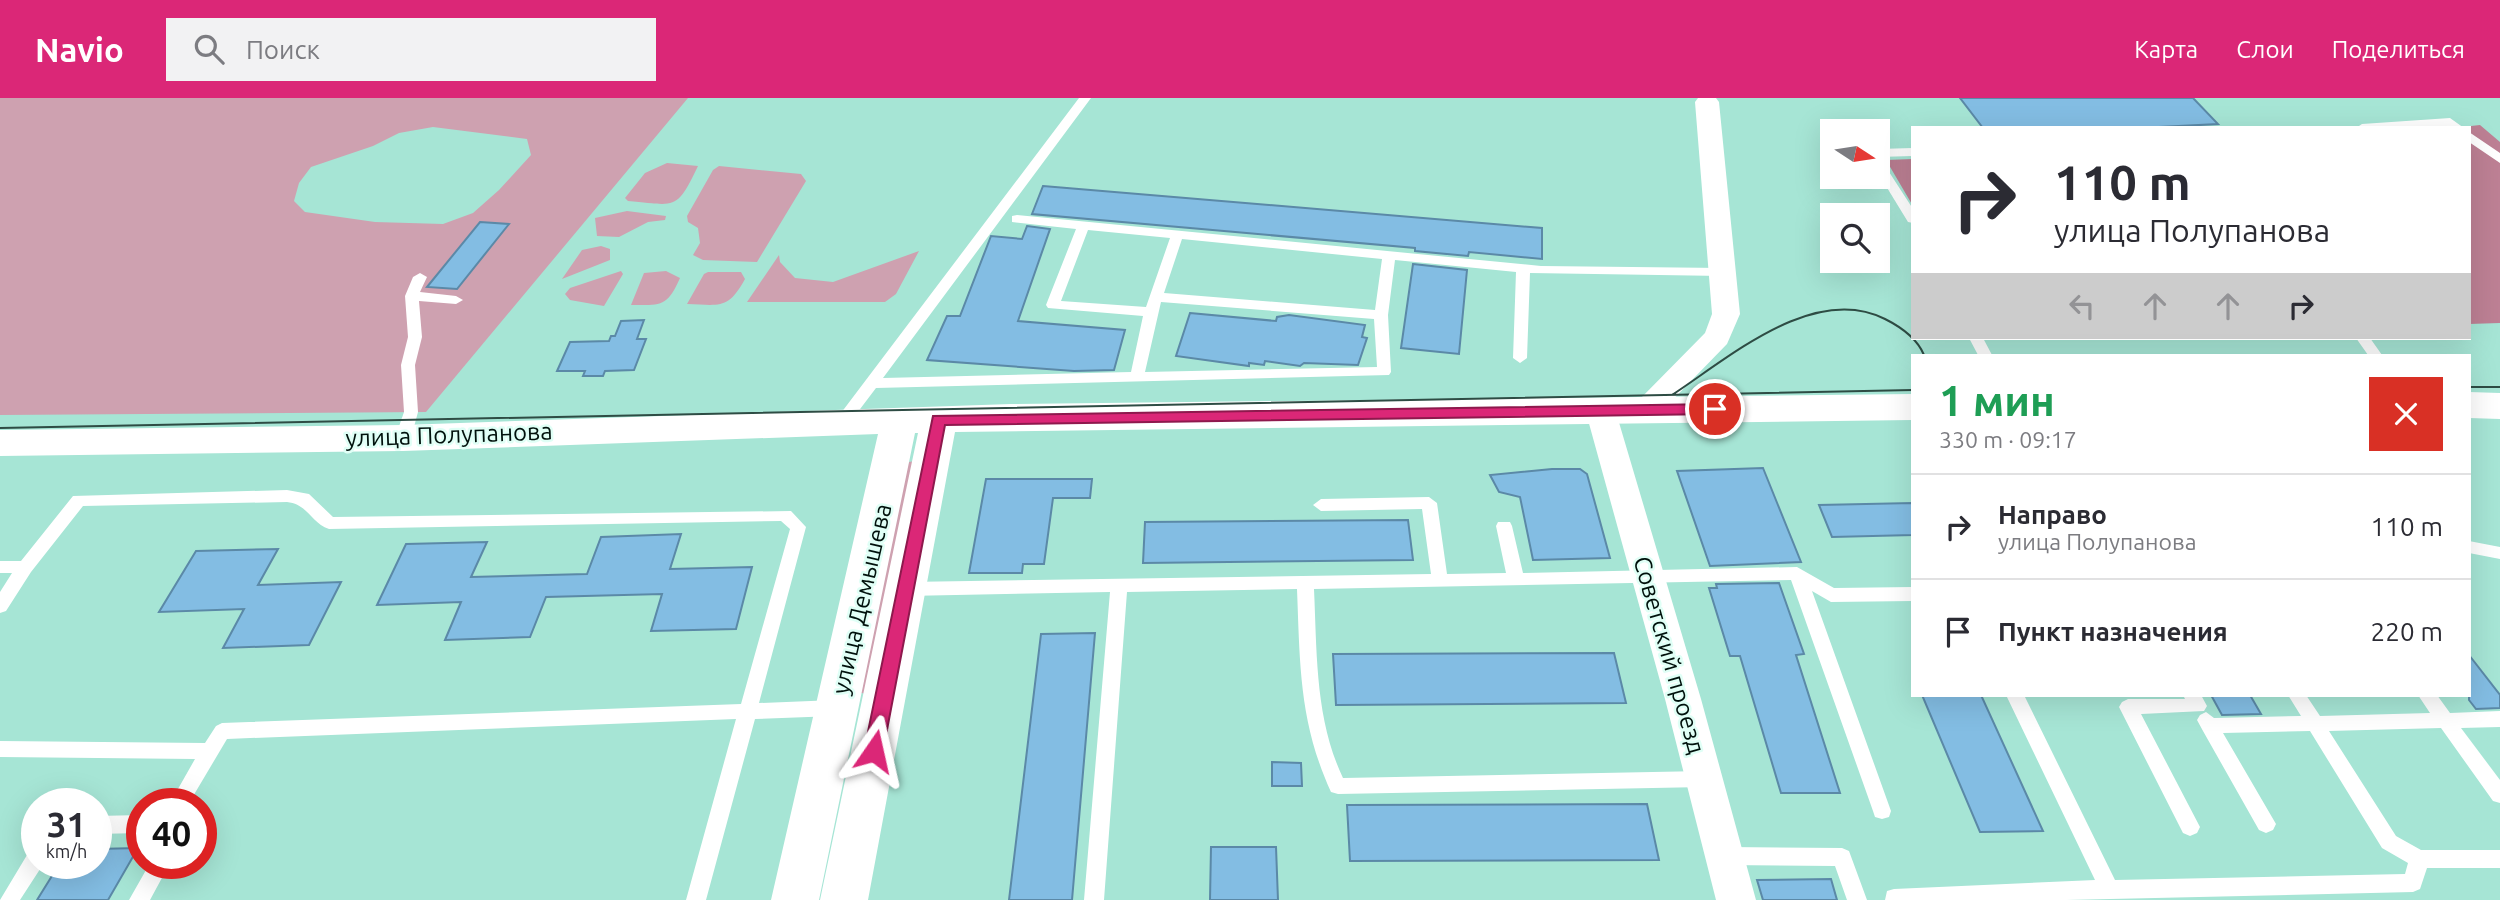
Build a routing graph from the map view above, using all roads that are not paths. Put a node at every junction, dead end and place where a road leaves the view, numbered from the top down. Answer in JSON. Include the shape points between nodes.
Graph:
{"nodes":[{"id":1,"x":1086,"y":98,"type":"edge"},
{"id":2,"x":1707,"y":102,"type":"dead end"},
{"id":3,"x":2391,"y":126,"type":"edge"},
{"id":4,"x":2455,"y":126,"type":"edge"},
{"id":5,"x":2471,"y":137,"type":"edge"},
{"id":6,"x":1911,"y":152,"type":"edge"},
{"id":7,"x":1890,"y":153,"type":"edge"},
{"id":8,"x":2500,"y":159,"type":"edge"},
{"id":9,"x":1890,"y":183,"type":"edge"},
{"id":10,"x":1911,"y":216,"type":"edge"},
{"id":11,"x":1017,"y":219,"type":"dead end"},
{"id":12,"x":1083,"y":226,"type":"junction"},
{"id":13,"x":1177,"y":235,"type":"junction"},
{"id":14,"x":1389,"y":255,"type":"junction"},
{"id":15,"x":1523,"y":268,"type":"junction"},
{"id":16,"x":1723,"y":272,"type":"junction"},
{"id":17,"x":420,"y":277,"type":"dead end"},
{"id":18,"x":412,"y":296,"type":"junction"},
{"id":19,"x":1156,"y":297,"type":"junction"},
{"id":20,"x":456,"y":300,"type":"dead end"},
{"id":21,"x":903,"y":310,"type":"dead end"},
{"id":22,"x":1151,"y":312,"type":"junction"},
{"id":23,"x":921,"y":315,"type":"junction"},
{"id":24,"x":1381,"y":315,"type":"junction"},
{"id":25,"x":2364,"y":340,"type":"edge"},
{"id":26,"x":2374,"y":354,"type":"edge"},
{"id":27,"x":1520,"y":358,"type":"dead end"},
{"id":28,"x":1137,"y":377,"type":"junction"},
{"id":29,"x":870,"y":383,"type":"junction"},
{"id":30,"x":2471,"y":405,"type":"edge"},
{"id":31,"x":2500,"y":407,"type":"edge"},
{"id":32,"x":1648,"y":408,"type":"junction"},
{"id":33,"x":1911,"y":408,"type":"edge"},
{"id":34,"x":1600,"y":410,"type":"junction"},
{"id":35,"x":918,"y":420,"type":"junction"},
{"id":36,"x":839,"y":422,"type":"junction"},
{"id":37,"x":403,"y":438,"type":"junction"},
{"id":38,"x":0,"y":443,"type":"edge"},
{"id":39,"x":1321,"y":505,"type":"dead end"},
{"id":40,"x":1504,"y":526,"type":"dead end"},
{"id":41,"x":2471,"y":547,"type":"edge"},
{"id":42,"x":2500,"y":553,"type":"edge"},
{"id":43,"x":25,"y":566,"type":"junction"},
{"id":44,"x":0,"y":567,"type":"edge"},
{"id":45,"x":1797,"y":573,"type":"junction"},
{"id":46,"x":1647,"y":577,"type":"junction"},
{"id":47,"x":1516,"y":579,"type":"junction"},
{"id":48,"x":1440,"y":581,"type":"junction"},
{"id":49,"x":1305,"y":583,"type":"junction"},
{"id":50,"x":1119,"y":586,"type":"junction"},
{"id":51,"x":906,"y":589,"type":"junction"},
{"id":52,"x":1911,"y":594,"type":"edge"},
{"id":53,"x":0,"y":606,"type":"edge"},
{"id":54,"x":2016,"y":697,"type":"edge"},
{"id":55,"x":2298,"y":697,"type":"edge"},
{"id":56,"x":2428,"y":697,"type":"edge"},
{"id":57,"x":2195,"y":700,"type":"edge"},
{"id":58,"x":2125,"y":701,"type":"edge"},
{"id":59,"x":837,"y":708,"type":"junction"},
{"id":60,"x":882,"y":709,"type":"junction"},
{"id":61,"x":746,"y":712,"type":"junction"},
{"id":62,"x":2445,"y":719,"type":"junction"},
{"id":63,"x":2500,"y":719,"type":"edge"},
{"id":64,"x":2316,"y":723,"type":"junction"},
{"id":65,"x":2209,"y":726,"type":"junction"},
{"id":66,"x":0,"y":748,"type":"edge"},
{"id":67,"x":210,"y":751,"type":"junction"},
{"id":68,"x":1704,"y":779,"type":"junction"},
{"id":69,"x":187,"y":788,"type":"edge"},
{"id":70,"x":2500,"y":795,"type":"edge"},
{"id":71,"x":1882,"y":811,"type":"dead end"},
{"id":72,"x":2266,"y":824,"type":"dead end"},
{"id":73,"x":2190,"y":827,"type":"dead end"},
{"id":74,"x":1725,"y":856,"type":"junction"},
{"id":75,"x":2419,"y":859,"type":"junction"},
{"id":76,"x":2500,"y":859,"type":"edge"},
{"id":77,"x":22,"y":879,"type":"edge"},
{"id":78,"x":151,"y":879,"type":"edge"},
{"id":79,"x":2109,"y":889,"type":"junction"},
{"id":80,"x":1894,"y":898,"type":"dead end"},
{"id":81,"x":9,"y":900,"type":"edge"},
{"id":82,"x":139,"y":900,"type":"edge"},
{"id":83,"x":695,"y":900,"type":"edge"},
{"id":84,"x":795,"y":900,"type":"edge"},
{"id":85,"x":844,"y":900,"type":"edge"},
{"id":86,"x":1094,"y":900,"type":"edge"},
{"id":87,"x":1736,"y":900,"type":"edge"},
{"id":88,"x":1857,"y":900,"type":"edge"}],
"edges":[{"from":1,"to":23,"type":"lane"},
{"from":2,"to":16,"type":"street"},
{"from":3,"to":4,"type":"lane","via":[[2450,122]]},
{"from":5,"to":8,"type":"lane"},
{"from":6,"to":7,"type":"lane"},
{"from":9,"to":10,"type":"lane"},
{"from":11,"to":12,"type":"lane"},
{"from":12,"to":13,"type":"lane"},
{"from":12,"to":22,"type":"lane","via":[[1053,305]]},
{"from":13,"to":14,"type":"lane"},
{"from":13,"to":19,"type":"lane"},
{"from":14,"to":15,"type":"lane"},
{"from":14,"to":24,"type":"lane"},
{"from":15,"to":16,"type":"lane"},
{"from":15,"to":27,"type":"lane"},
{"from":16,"to":32,"type":"street","via":[[1726,314],[1717,337]]},
{"from":17,"to":18,"type":"lane"},
{"from":18,"to":20,"type":"lane"},
{"from":18,"to":37,"type":"lane","via":[[411,412]]},
{"from":19,"to":22,"type":"lane"},
{"from":19,"to":24,"type":"lane"},
{"from":21,"to":23,"type":"lane"},
{"from":22,"to":28,"type":"lane"},
{"from":23,"to":29,"type":"lane"},
{"from":24,"to":28,"type":"lane","via":[[1384,372]]},
{"from":25,"to":26,"type":"lane"},
{"from":28,"to":29,"type":"lane"},
{"from":29,"to":36,"type":"lane"},
{"from":30,"to":31,"type":"street"},
{"from":32,"to":33,"type":"street","name":"улица Полупанова"},
{"from":32,"to":34,"type":"street","name":"улица Полупанова"},
{"from":34,"to":35,"type":"street","name":"улица Полупанова"},
{"from":34,"to":46,"type":"street","name":"Советский проезд"},
{"from":35,"to":36,"type":"street","name":"улица Полупанова"},
{"from":35,"to":51,"type":"street","name":"улица Демышева"},
{"from":35,"to":59,"type":"street","name":"улица Демышева","via":[[895,451]]},
{"from":36,"to":37,"type":"street","name":"улица Полупанова"},
{"from":37,"to":38,"type":"street","name":"улица Полупанова"},
{"from":39,"to":48,"type":"lane","via":[[1429,503]]},
{"from":40,"to":47,"type":"lane"},
{"from":41,"to":42,"type":"lane"},
{"from":43,"to":44,"type":"lane"},
{"from":43,"to":53,"type":"lane"},
{"from":43,"to":61,"type":"lane","via":[[79,500],[287,496],[303,498],[329,523],[785,515],[798,527]]},
{"from":45,"to":46,"type":"lane"},
{"from":45,"to":52,"type":"lane","via":[[1831,595]]},
{"from":45,"to":71,"type":"lane"},
{"from":46,"to":47,"type":"lane"},
{"from":46,"to":68,"type":"street","name":"Советский проезд"},
{"from":47,"to":48,"type":"lane"},
{"from":48,"to":49,"type":"lane"},
{"from":49,"to":50,"type":"lane"},
{"from":49,"to":68,"type":"lane","via":[[1313,716],[1325,763],[1338,786]]},
{"from":50,"to":51,"type":"lane"},
{"from":50,"to":86,"type":"lane"},
{"from":51,"to":60,"type":"street","name":"улица Демышева"},
{"from":54,"to":79,"type":"lane"},
{"from":55,"to":64,"type":"lane"},
{"from":56,"to":62,"type":"lane"},
{"from":57,"to":58,"type":"lane"},
{"from":57,"to":65,"type":"lane"},
{"from":58,"to":73,"type":"lane"},
{"from":59,"to":60,"type":"street"},
{"from":59,"to":61,"type":"lane"},
{"from":59,"to":84,"type":"street","name":"улица Демышева"},
{"from":60,"to":85,"type":"street","name":"улица Демышева"},
{"from":61,"to":67,"type":"lane","via":[[222,731]]},
{"from":61,"to":83,"type":"lane"},
{"from":62,"to":63,"type":"lane"},
{"from":62,"to":64,"type":"lane"},
{"from":62,"to":70,"type":"lane"},
{"from":64,"to":65,"type":"lane"},
{"from":64,"to":75,"type":"lane","via":[[2389,842]]},
{"from":65,"to":72,"type":"lane"},
{"from":66,"to":67,"type":"lane"},
{"from":67,"to":69,"type":"lane"},
{"from":68,"to":74,"type":"street","name":"Советский проезд"},
{"from":74,"to":87,"type":"street","name":"Советский проезд"},
{"from":74,"to":88,"type":"lane","via":[[1842,857]]},
{"from":75,"to":76,"type":"lane"},
{"from":75,"to":79,"type":"lane","via":[[2413,883]]},
{"from":77,"to":81,"type":"lane"},
{"from":78,"to":82,"type":"lane"},
{"from":79,"to":80,"type":"lane"}]}
